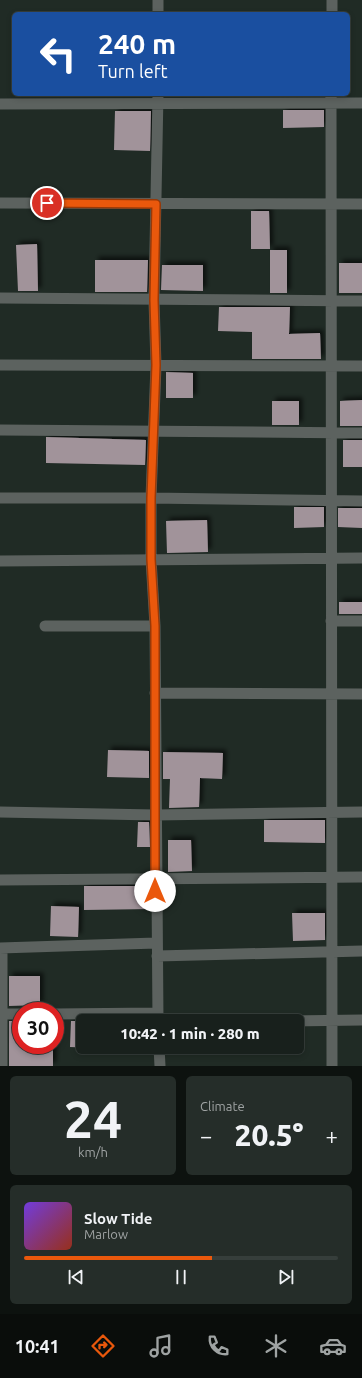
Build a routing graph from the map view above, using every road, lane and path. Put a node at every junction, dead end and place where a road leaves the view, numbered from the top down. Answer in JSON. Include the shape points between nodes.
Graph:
{"nodes":[{"id":1,"x":158,"y":0,"type":"edge"},
{"id":2,"x":332,"y":0,"type":"edge"},
{"id":3,"x":158,"y":12,"type":"edge"},
{"id":4,"x":332,"y":12,"type":"edge"},
{"id":5,"x":331,"y":98,"type":"edge"},
{"id":6,"x":158,"y":99,"type":"edge"},
{"id":7,"x":362,"y":103,"type":"edge"},
{"id":8,"x":0,"y":104,"type":"edge"},
{"id":9,"x":0,"y":203,"type":"edge"},
{"id":10,"x":156,"y":204,"type":"junction"},
{"id":11,"x":330,"y":204,"type":"junction"},
{"id":12,"x":362,"y":204,"type":"edge"},
{"id":13,"x":0,"y":298,"type":"edge"},
{"id":14,"x":154,"y":300,"type":"junction"},
{"id":15,"x":362,"y":301,"type":"edge"},
{"id":16,"x":330,"y":302,"type":"junction"},
{"id":17,"x":0,"y":365,"type":"edge"},
{"id":18,"x":156,"y":365,"type":"junction"},
{"id":19,"x":331,"y":366,"type":"junction"},
{"id":20,"x":362,"y":366,"type":"edge"},
{"id":21,"x":0,"y":430,"type":"edge"},
{"id":22,"x":152,"y":431,"type":"junction"},
{"id":23,"x":331,"y":433,"type":"junction"},
{"id":24,"x":362,"y":433,"type":"edge"},
{"id":25,"x":0,"y":498,"type":"edge"},
{"id":26,"x":151,"y":498,"type":"junction"},
{"id":27,"x":331,"y":501,"type":"junction"},
{"id":28,"x":362,"y":501,"type":"edge"},
{"id":29,"x":331,"y":558,"type":"junction"},
{"id":30,"x":362,"y":558,"type":"edge"},
{"id":31,"x":151,"y":559,"type":"junction"},
{"id":32,"x":0,"y":560,"type":"edge"},
{"id":33,"x":331,"y":621,"type":"junction"},
{"id":34,"x":362,"y":621,"type":"edge"},
{"id":35,"x":45,"y":626,"type":"dead end"},
{"id":36,"x":155,"y":626,"type":"junction"},
{"id":37,"x":155,"y":693,"type":"junction"},
{"id":38,"x":331,"y":694,"type":"junction"},
{"id":39,"x":362,"y":694,"type":"edge"},
{"id":40,"x":0,"y":812,"type":"edge"},
{"id":41,"x":331,"y":812,"type":"junction"},
{"id":42,"x":362,"y":812,"type":"edge"},
{"id":43,"x":156,"y":815,"type":"junction"},
{"id":44,"x":332,"y":876,"type":"junction"},
{"id":45,"x":362,"y":877,"type":"edge"},
{"id":46,"x":155,"y":878,"type":"junction"},
{"id":47,"x":0,"y":880,"type":"edge"},
{"id":48,"x":156,"y":943,"type":"junction"},
{"id":49,"x":1,"y":948,"type":"edge"},
{"id":50,"x":332,"y":951,"type":"junction"},
{"id":51,"x":362,"y":951,"type":"edge"},
{"id":52,"x":157,"y":956,"type":"junction"},
{"id":53,"x":1,"y":1014,"type":"edge"},
{"id":54,"x":12,"y":1014,"type":"edge"},
{"id":55,"x":64,"y":1014,"type":"edge"},
{"id":56,"x":157,"y":1014,"type":"edge"},
{"id":57,"x":76,"y":1015,"type":"edge"},
{"id":58,"x":362,"y":1020,"type":"edge"},
{"id":59,"x":304,"y":1021,"type":"edge"},
{"id":60,"x":332,"y":1021,"type":"junction"},
{"id":61,"x":159,"y":1054,"type":"edge"},
{"id":62,"x":2,"y":1066,"type":"edge"},
{"id":63,"x":160,"y":1066,"type":"edge"},
{"id":64,"x":332,"y":1066,"type":"edge"}],
"edges":[{"from":1,"to":3,"type":"street"},
{"from":2,"to":4,"type":"street"},
{"from":5,"to":6,"type":"street"},
{"from":5,"to":7,"type":"street"},
{"from":5,"to":11,"type":"street"},
{"from":6,"to":8,"type":"street"},
{"from":6,"to":10,"type":"street"},
{"from":9,"to":10,"type":"street"},
{"from":10,"to":11,"type":"street"},
{"from":10,"to":14,"type":"street"},
{"from":11,"to":12,"type":"street"},
{"from":11,"to":16,"type":"street"},
{"from":13,"to":14,"type":"street"},
{"from":14,"to":16,"type":"street"},
{"from":14,"to":18,"type":"street"},
{"from":15,"to":16,"type":"street"},
{"from":16,"to":19,"type":"street"},
{"from":17,"to":18,"type":"street"},
{"from":18,"to":19,"type":"street"},
{"from":18,"to":22,"type":"street"},
{"from":19,"to":20,"type":"street"},
{"from":19,"to":23,"type":"street"},
{"from":21,"to":22,"type":"street"},
{"from":22,"to":23,"type":"street"},
{"from":22,"to":26,"type":"street"},
{"from":23,"to":24,"type":"street"},
{"from":23,"to":27,"type":"street"},
{"from":25,"to":26,"type":"street"},
{"from":26,"to":27,"type":"street"},
{"from":26,"to":31,"type":"street"},
{"from":27,"to":28,"type":"street"},
{"from":27,"to":29,"type":"street"},
{"from":29,"to":30,"type":"street"},
{"from":29,"to":31,"type":"street"},
{"from":29,"to":33,"type":"street"},
{"from":31,"to":32,"type":"street"},
{"from":31,"to":36,"type":"street"},
{"from":33,"to":34,"type":"street"},
{"from":33,"to":38,"type":"street"},
{"from":35,"to":36,"type":"street"},
{"from":36,"to":37,"type":"street"},
{"from":37,"to":38,"type":"street"},
{"from":37,"to":43,"type":"street"},
{"from":38,"to":39,"type":"street"},
{"from":38,"to":41,"type":"street"},
{"from":40,"to":43,"type":"street"},
{"from":41,"to":42,"type":"street"},
{"from":41,"to":43,"type":"street"},
{"from":41,"to":44,"type":"street"},
{"from":43,"to":46,"type":"street"},
{"from":44,"to":45,"type":"street"},
{"from":44,"to":46,"type":"street"},
{"from":44,"to":50,"type":"street"},
{"from":46,"to":47,"type":"street"},
{"from":46,"to":48,"type":"street"},
{"from":48,"to":49,"type":"street"},
{"from":48,"to":52,"type":"street"},
{"from":49,"to":53,"type":"street"},
{"from":50,"to":51,"type":"street"},
{"from":50,"to":52,"type":"street"},
{"from":50,"to":60,"type":"street"},
{"from":52,"to":56,"type":"street"},
{"from":53,"to":54,"type":"street"},
{"from":53,"to":62,"type":"street"},
{"from":55,"to":57,"type":"street"},
{"from":58,"to":60,"type":"street"},
{"from":59,"to":60,"type":"street"},
{"from":60,"to":64,"type":"street"},
{"from":61,"to":63,"type":"street"}]}
